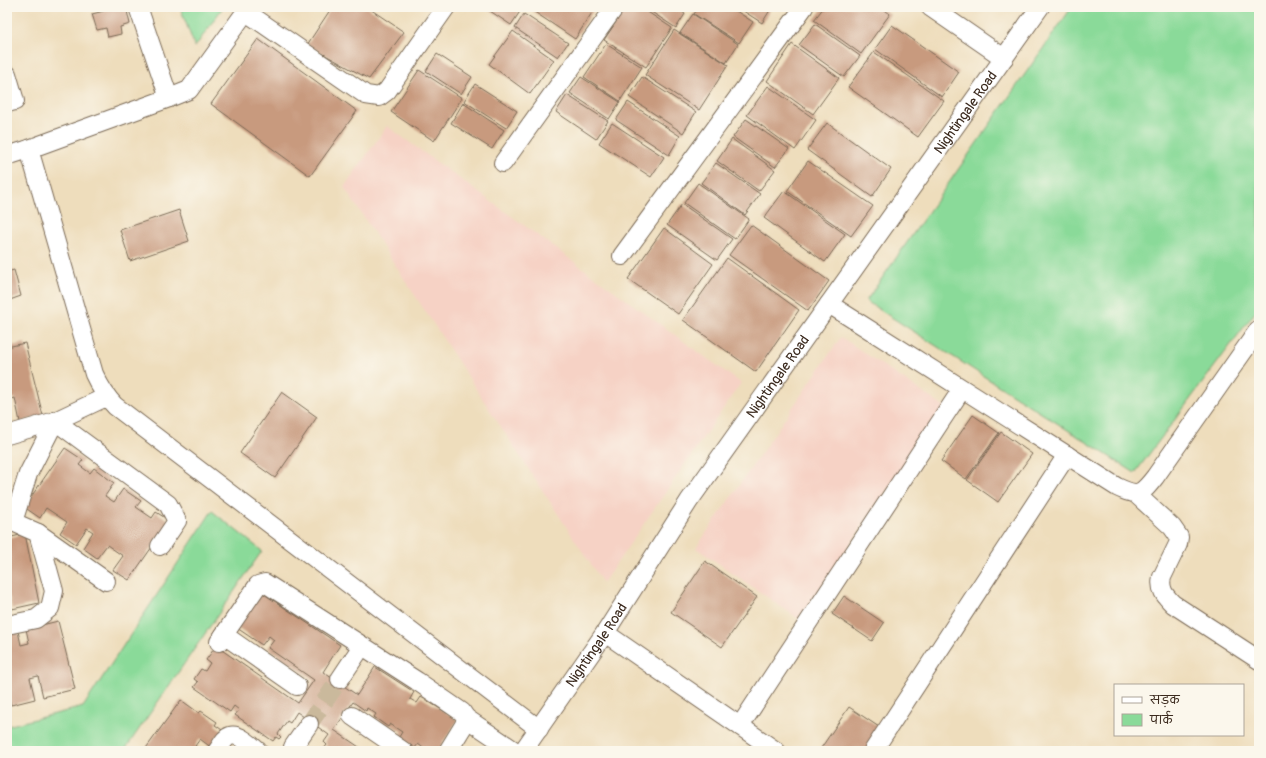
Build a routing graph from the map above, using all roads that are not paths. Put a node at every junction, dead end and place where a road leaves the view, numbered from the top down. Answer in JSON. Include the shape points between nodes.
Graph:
{"nodes":[{"id":1,"x":138,"y":7,"type":"edge"},
{"id":2,"x":446,"y":7,"type":"edge"},
{"id":3,"x":615,"y":7,"type":"edge"},
{"id":4,"x":804,"y":7,"type":"edge"},
{"id":5,"x":930,"y":7,"type":"edge"},
{"id":6,"x":1040,"y":7,"type":"edge"},
{"id":7,"x":248,"y":10,"type":"edge"},
{"id":8,"x":1004,"y":58,"type":"junction"},
{"id":9,"x":7,"y":74,"type":"edge"},
{"id":10,"x":169,"y":98,"type":"junction"},
{"id":11,"x":7,"y":103,"type":"edge"},
{"id":12,"x":29,"y":150,"type":"junction"},
{"id":13,"x":7,"y":156,"type":"edge"},
{"id":14,"x":503,"y":164,"type":"dead end"},
{"id":15,"x":622,"y":256,"type":"dead end"},
{"id":16,"x":829,"y":304,"type":"junction"},
{"id":17,"x":1259,"y":329,"type":"edge"},
{"id":18,"x":962,"y":388,"type":"junction"},
{"id":19,"x":106,"y":397,"type":"junction"},
{"id":20,"x":55,"y":421,"type":"junction"},
{"id":21,"x":7,"y":435,"type":"edge"},
{"id":22,"x":1067,"y":455,"type":"junction"},
{"id":23,"x":1136,"y":494,"type":"junction"},
{"id":24,"x":10,"y":523,"type":"edge"},
{"id":25,"x":38,"y":533,"type":"junction"},
{"id":26,"x":160,"y":546,"type":"dead end"},
{"id":27,"x":106,"y":581,"type":"dead end"},
{"id":28,"x":7,"y":625,"type":"edge"},
{"id":29,"x":605,"y":633,"type":"junction"},
{"id":30,"x":362,"y":646,"type":"junction"},
{"id":31,"x":1259,"y":660,"type":"edge"},
{"id":32,"x":340,"y":679,"type":"tunnel mouth"},
{"id":33,"x":297,"y":686,"type":"dead end"},
{"id":34,"x":352,"y":716,"type":"dead end"},
{"id":35,"x":466,"y":718,"type":"junction"},
{"id":36,"x":309,"y":724,"type":"tunnel mouth"},
{"id":37,"x":740,"y":726,"type":"junction"},
{"id":38,"x":539,"y":729,"type":"junction"},
{"id":39,"x":293,"y":747,"type":"dead end"},
{"id":40,"x":774,"y":750,"type":"edge"},
{"id":41,"x":218,"y":751,"type":"edge"},
{"id":42,"x":258,"y":751,"type":"edge"},
{"id":43,"x":403,"y":751,"type":"edge"},
{"id":44,"x":448,"y":751,"type":"edge"},
{"id":45,"x":515,"y":751,"type":"edge"},
{"id":46,"x":523,"y":751,"type":"edge"},
{"id":47,"x":873,"y":751,"type":"edge"}],
"edges":[{"from":1,"to":10,"type":"street"},
{"from":2,"to":7,"type":"street","via":[[387,91],[378,98],[366,95]]},
{"from":3,"to":14,"type":"street"},
{"from":4,"to":15,"type":"street"},
{"from":5,"to":8,"type":"street"},
{"from":6,"to":8,"type":"street","name":"Nightingale Road"},
{"from":7,"to":10,"type":"street","via":[[189,90]]},
{"from":8,"to":16,"type":"street","name":"Nightingale Road"},
{"from":9,"to":11,"type":"street","via":[[15,101]]},
{"from":10,"to":12,"type":"street"},
{"from":12,"to":13,"type":"street"},
{"from":12,"to":19,"type":"street","via":[[94,374]]},
{"from":16,"to":18,"type":"street"},
{"from":16,"to":29,"type":"street","name":"Nightingale Road","via":[[689,501]]},
{"from":17,"to":23,"type":"street","via":[[1155,477]]},
{"from":18,"to":22,"type":"street"},
{"from":18,"to":37,"type":"street"},
{"from":19,"to":20,"type":"street"},
{"from":19,"to":38,"type":"street"},
{"from":20,"to":21,"type":"street"},
{"from":20,"to":24,"type":"street","via":[[28,474]]},
{"from":20,"to":26,"type":"street","via":[[168,504],[177,521]]},
{"from":22,"to":23,"type":"street","via":[[1117,487]]},
{"from":22,"to":47,"type":"street"},
{"from":23,"to":31,"type":"street","via":[[1172,527],[1179,537],[1161,581],[1166,597]]},
{"from":24,"to":25,"type":"street"},
{"from":25,"to":27,"type":"street"},
{"from":25,"to":28,"type":"street","via":[[54,590],[50,608],[36,619]]},
{"from":29,"to":37,"type":"street"},
{"from":29,"to":38,"type":"street","name":"Nightingale Road"},
{"from":30,"to":32,"type":"street"},
{"from":30,"to":33,"type":"street","via":[[265,583],[258,585],[221,639]]},
{"from":30,"to":35,"type":"street","via":[[462,712]]},
{"from":34,"to":43,"type":"street"},
{"from":35,"to":44,"type":"street"},
{"from":35,"to":45,"type":"street"},
{"from":36,"to":39,"type":"street"},
{"from":37,"to":40,"type":"street"},
{"from":38,"to":46,"type":"street","name":"Nightingale Road"},
{"from":41,"to":42,"type":"street","via":[[230,736],[236,736]]}]}
